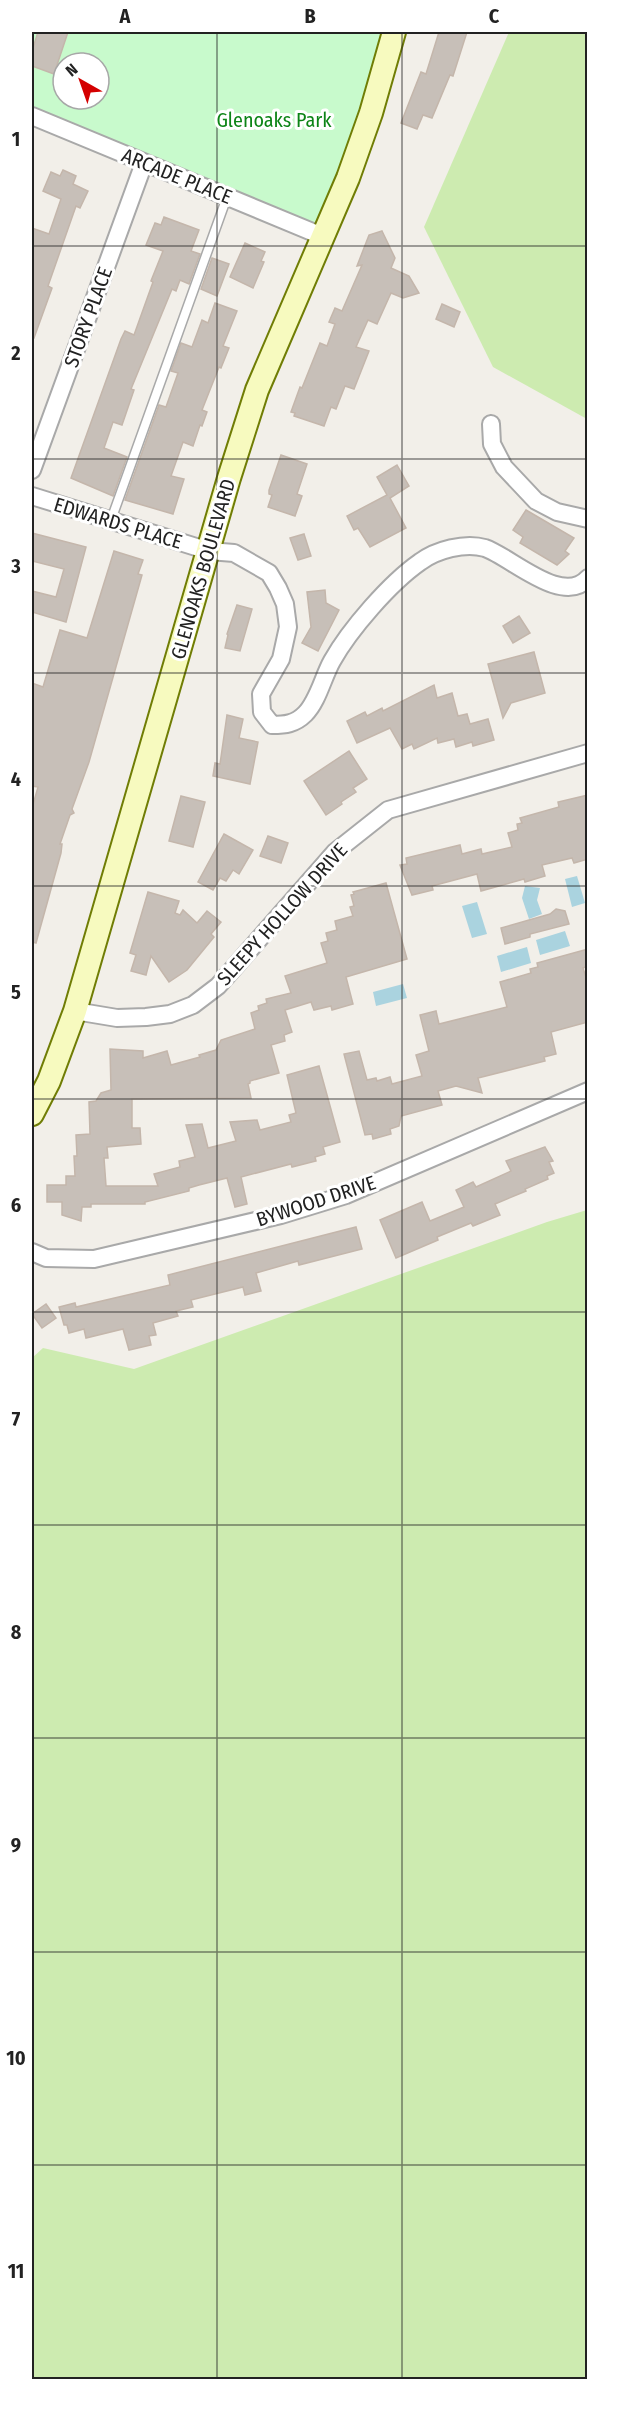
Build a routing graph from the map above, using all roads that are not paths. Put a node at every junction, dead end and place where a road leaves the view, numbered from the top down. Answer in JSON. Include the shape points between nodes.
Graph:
{"nodes":[{"id":1,"x":394,"y":32,"type":"edge"},
{"id":2,"x":32,"y":116,"type":"edge"},
{"id":3,"x":144,"y":163,"type":"junction"},
{"id":4,"x":227,"y":197,"type":"junction"},
{"id":5,"x":322,"y":236,"type":"junction"},
{"id":6,"x":491,"y":424,"type":"dead end"},
{"id":7,"x":32,"y":470,"type":"edge"},
{"id":8,"x":32,"y":496,"type":"edge"},
{"id":9,"x":588,"y":519,"type":"edge"},
{"id":10,"x":111,"y":520,"type":"junction"},
{"id":11,"x":209,"y":551,"type":"junction"},
{"id":12,"x":588,"y":578,"type":"edge"},
{"id":13,"x":588,"y":753,"type":"edge"},
{"id":14,"x":75,"y":1011,"type":"junction"},
{"id":15,"x":588,"y":1091,"type":"edge"},
{"id":16,"x":32,"y":1114,"type":"edge"},
{"id":17,"x":32,"y":1252,"type":"edge"}],
"edges":[{"from":1,"to":5,"type":"street","name":"GLENOAKS BOULEVARD","via":[[360,146]]},
{"from":2,"to":3,"type":"street","name":"ARCADE PLACE"},
{"from":3,"to":4,"type":"street","name":"ARCADE PLACE"},
{"from":3,"to":7,"type":"street","name":"STORY PLACE"},
{"from":4,"to":5,"type":"street","name":"ARCADE PLACE"},
{"from":4,"to":10,"type":"lane"},
{"from":5,"to":11,"type":"street","name":"GLENOAKS BOULEVARD","via":[[257,390]]},
{"from":6,"to":9,"type":"street","via":[[492,444],[504,467],[536,501],[557,512]]},
{"from":8,"to":10,"type":"street","name":"EDWARDS PLACE"},
{"from":10,"to":11,"type":"street","name":"EDWARDS PLACE"},
{"from":11,"to":12,"type":"street","name":"EDWARDS PLACE","via":[[234,553],[268,573],[285,604],[288,627],[281,658],[261,694],[261,712],[272,725],[288,726],[306,714],[332,661],[352,632],[400,579],[420,561],[441,550],[483,548],[544,581],[566,587]]},
{"from":11,"to":14,"type":"street","name":"GLENOAKS BOULEVARD"},
{"from":13,"to":14,"type":"street","name":"SLEEPY HOLLOW DRIVE","via":[[388,810],[335,852],[218,986],[193,1005],[170,1014],[146,1017],[117,1018]]},
{"from":14,"to":16,"type":"street","name":"GLENOAKS BOULEVARD"},
{"from":15,"to":17,"type":"street","name":"BYWOOD DRIVE","via":[[346,1195],[281,1215],[94,1259],[46,1258]]}]}
